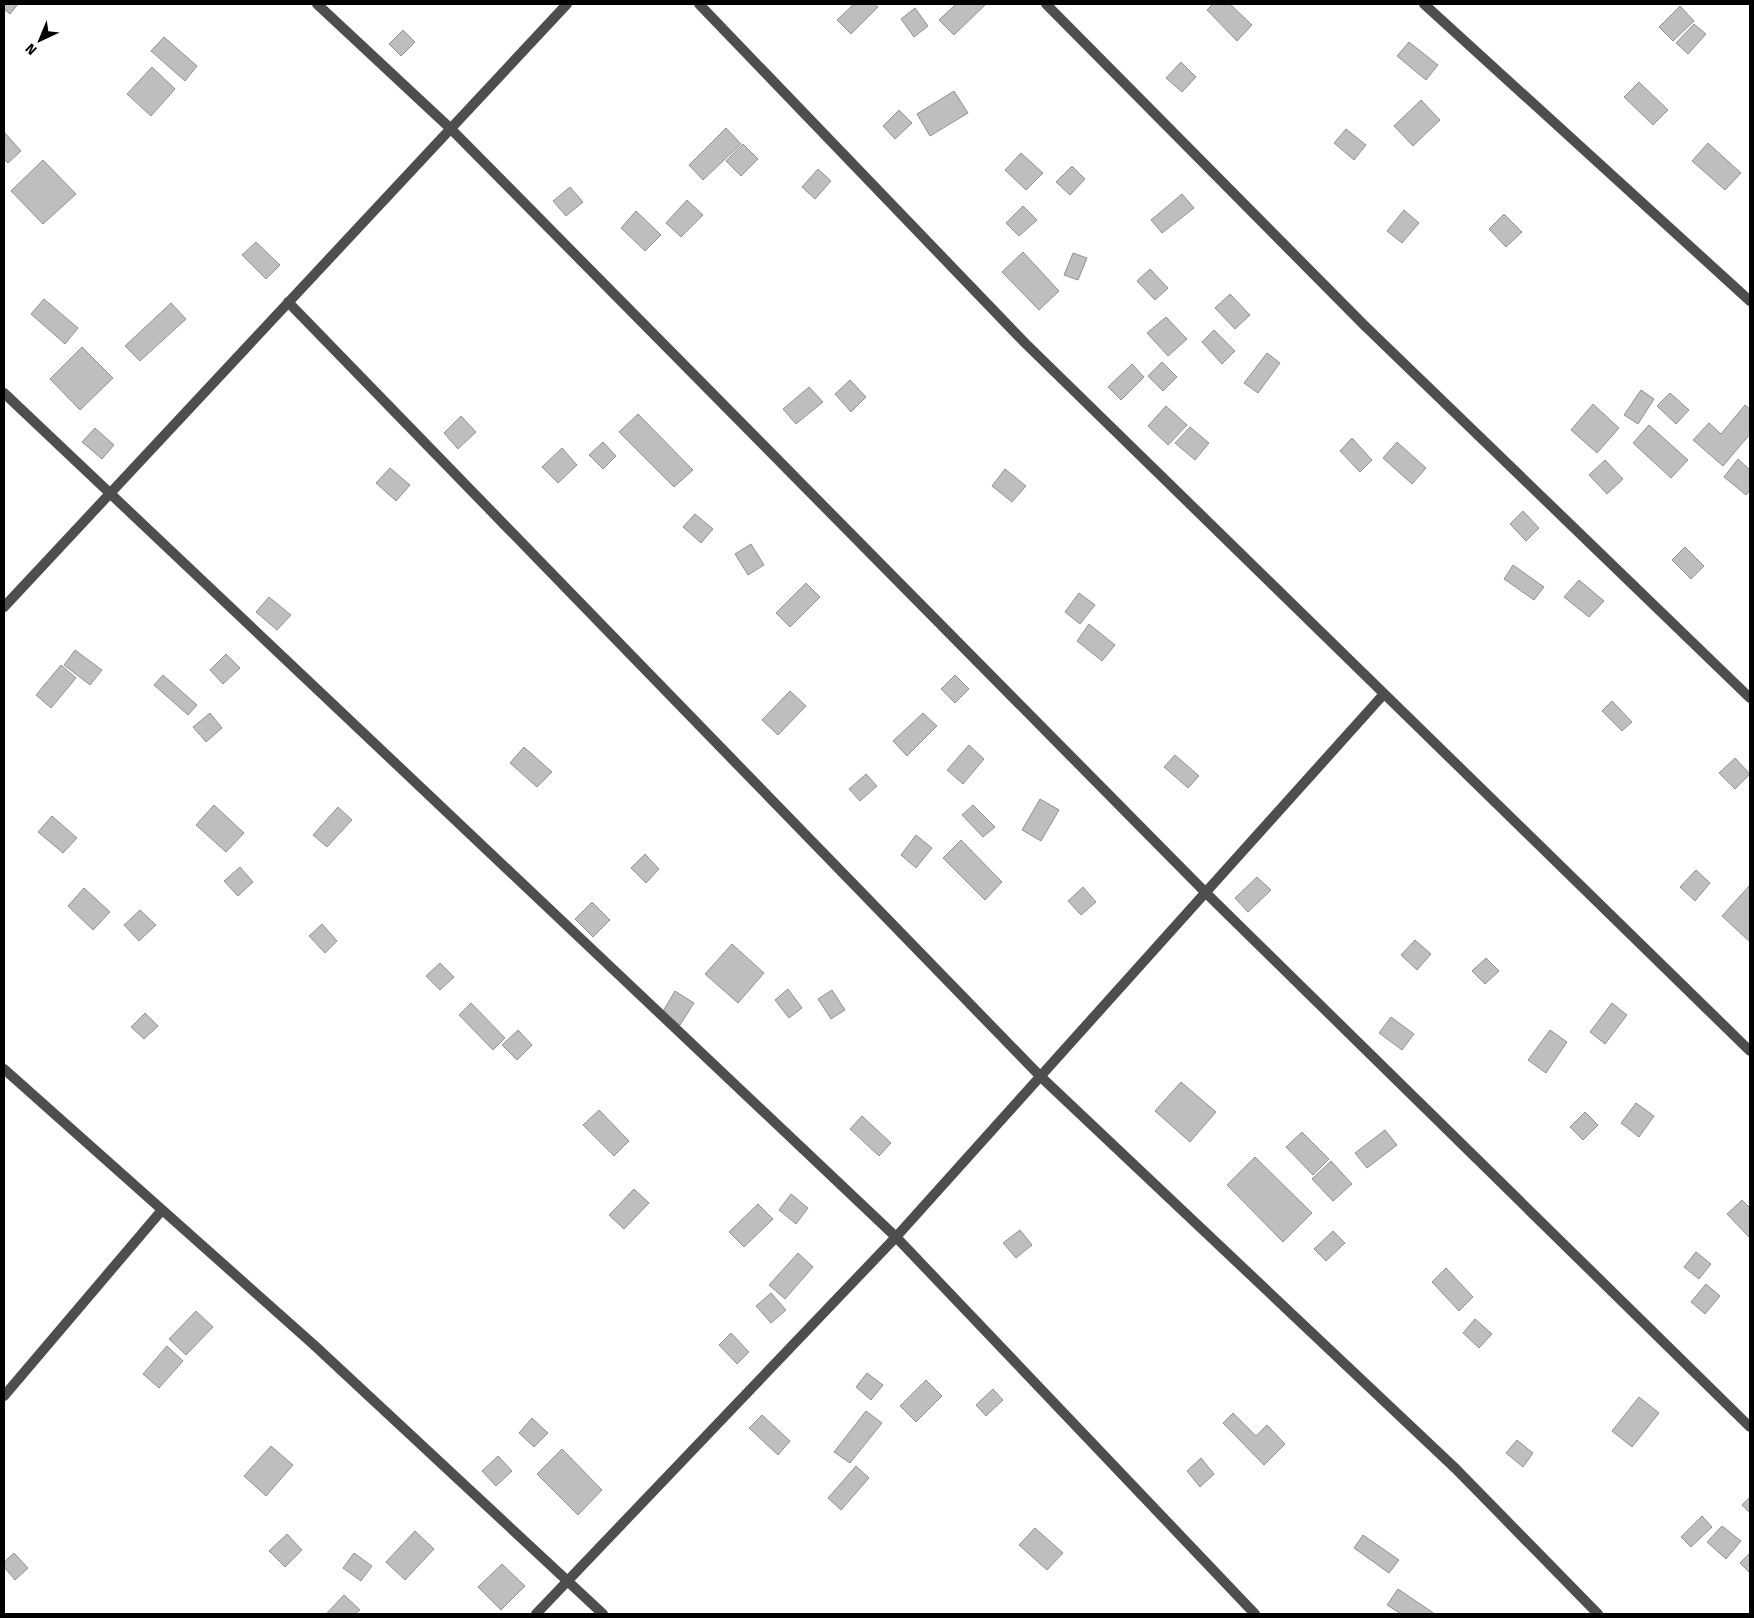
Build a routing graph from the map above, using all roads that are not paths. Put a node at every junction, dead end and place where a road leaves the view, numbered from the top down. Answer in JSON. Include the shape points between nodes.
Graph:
{"nodes":[{"id":1,"x":316,"y":4,"type":"edge"},
{"id":2,"x":568,"y":4,"type":"edge"},
{"id":3,"x":699,"y":4,"type":"edge"},
{"id":4,"x":1046,"y":4,"type":"edge"},
{"id":5,"x":1424,"y":4,"type":"edge"},
{"id":6,"x":451,"y":128,"type":"junction"},
{"id":7,"x":288,"y":302,"type":"junction"},
{"id":8,"x":1750,"y":302,"type":"edge"},
{"id":9,"x":4,"y":393,"type":"edge"},
{"id":10,"x":108,"y":493,"type":"junction"},
{"id":11,"x":4,"y":607,"type":"edge"},
{"id":12,"x":1383,"y":695,"type":"junction"},
{"id":13,"x":1750,"y":698,"type":"edge"},
{"id":14,"x":1205,"y":892,"type":"junction"},
{"id":15,"x":1750,"y":1051,"type":"edge"},
{"id":16,"x":4,"y":1069,"type":"edge"},
{"id":17,"x":1040,"y":1076,"type":"junction"},
{"id":18,"x":162,"y":1210,"type":"junction"},
{"id":19,"x":896,"y":1237,"type":"junction"},
{"id":20,"x":4,"y":1396,"type":"edge"},
{"id":21,"x":1750,"y":1426,"type":"edge"},
{"id":22,"x":566,"y":1581,"type":"junction"},
{"id":23,"x":536,"y":1614,"type":"edge"},
{"id":24,"x":603,"y":1614,"type":"edge"},
{"id":25,"x":1255,"y":1614,"type":"edge"},
{"id":26,"x":1598,"y":1614,"type":"edge"}],
"edges":[{"from":1,"to":6,"type":"street"},
{"from":2,"to":6,"type":"street"},
{"from":3,"to":12,"type":"street","via":[[1025,344]]},
{"from":4,"to":13,"type":"street","via":[[1364,324]]},
{"from":5,"to":8,"type":"street"},
{"from":6,"to":7,"type":"street"},
{"from":6,"to":14,"type":"street"},
{"from":7,"to":10,"type":"street"},
{"from":7,"to":17,"type":"street"},
{"from":9,"to":10,"type":"street"},
{"from":10,"to":11,"type":"street"},
{"from":10,"to":19,"type":"street"},
{"from":12,"to":14,"type":"street"},
{"from":12,"to":15,"type":"street"},
{"from":14,"to":17,"type":"street"},
{"from":14,"to":21,"type":"street"},
{"from":16,"to":18,"type":"street"},
{"from":17,"to":19,"type":"street"},
{"from":17,"to":26,"type":"street","via":[[1449,1463]]},
{"from":18,"to":20,"type":"street"},
{"from":18,"to":22,"type":"street","via":[[314,1345]]},
{"from":19,"to":22,"type":"street"},
{"from":19,"to":25,"type":"street"},
{"from":22,"to":23,"type":"street"},
{"from":22,"to":24,"type":"street"}]}
